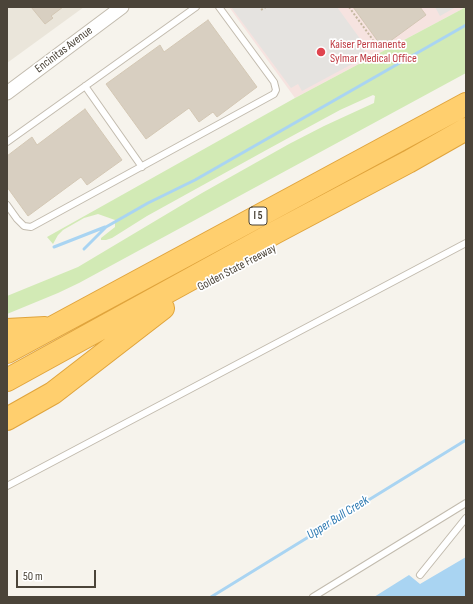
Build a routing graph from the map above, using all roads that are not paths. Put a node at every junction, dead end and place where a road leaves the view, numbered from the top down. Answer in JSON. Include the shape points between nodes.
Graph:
{"nodes":[{"id":1,"x":122,"y":7,"type":"edge"},
{"id":2,"x":196,"y":7,"type":"edge"},
{"id":3,"x":219,"y":7,"type":"edge"},
{"id":4,"x":85,"y":86,"type":"junction"},
{"id":5,"x":7,"y":93,"type":"edge"},
{"id":6,"x":466,"y":104,"type":"edge"},
{"id":7,"x":466,"y":121,"type":"edge"},
{"id":8,"x":466,"y":129,"type":"edge"},
{"id":9,"x":7,"y":142,"type":"edge"},
{"id":10,"x":466,"y":143,"type":"edge"},
{"id":11,"x":142,"y":167,"type":"junction"},
{"id":12,"x":7,"y":205,"type":"edge"},
{"id":13,"x":466,"y":243,"type":"edge"},
{"id":14,"x":163,"y":308,"type":"junction"},
{"id":15,"x":50,"y":328,"type":"junction"},
{"id":16,"x":7,"y":330,"type":"edge"},
{"id":17,"x":7,"y":352,"type":"edge"},
{"id":18,"x":7,"y":370,"type":"edge"},
{"id":19,"x":7,"y":380,"type":"edge"},
{"id":20,"x":7,"y":392,"type":"edge"},
{"id":21,"x":7,"y":419,"type":"edge"},
{"id":22,"x":7,"y":486,"type":"edge"},
{"id":23,"x":466,"y":503,"type":"edge"},
{"id":24,"x":466,"y":518,"type":"edge"},
{"id":25,"x":420,"y":575,"type":"dead end"},
{"id":26,"x":313,"y":597,"type":"edge"}],
"edges":[{"from":1,"to":5,"type":"street","name":"Encinitas Avenue"},
{"from":2,"to":4,"type":"lane"},
{"from":3,"to":11,"type":"lane","via":[[274,82],[276,90],[274,94]]},
{"from":4,"to":9,"type":"lane"},
{"from":4,"to":11,"type":"lane"},
{"from":6,"to":15,"type":"highway","number":"I 5"},
{"from":7,"to":18,"type":"highway"},
{"from":8,"to":19,"type":"highway"},
{"from":10,"to":14,"type":"highway","name":"Golden State Freeway"},
{"from":11,"to":12,"type":"lane","via":[[31,227],[24,226]]},
{"from":13,"to":22,"type":"lane"},
{"from":14,"to":20,"type":"highway","name":"Golden State Freeway"},
{"from":14,"to":21,"type":"highway","via":[[53,393]]},
{"from":15,"to":16,"type":"highway"},
{"from":15,"to":17,"type":"highway","number":"I 5"},
{"from":23,"to":26,"type":"lane"},
{"from":24,"to":25,"type":"lane"}]}
